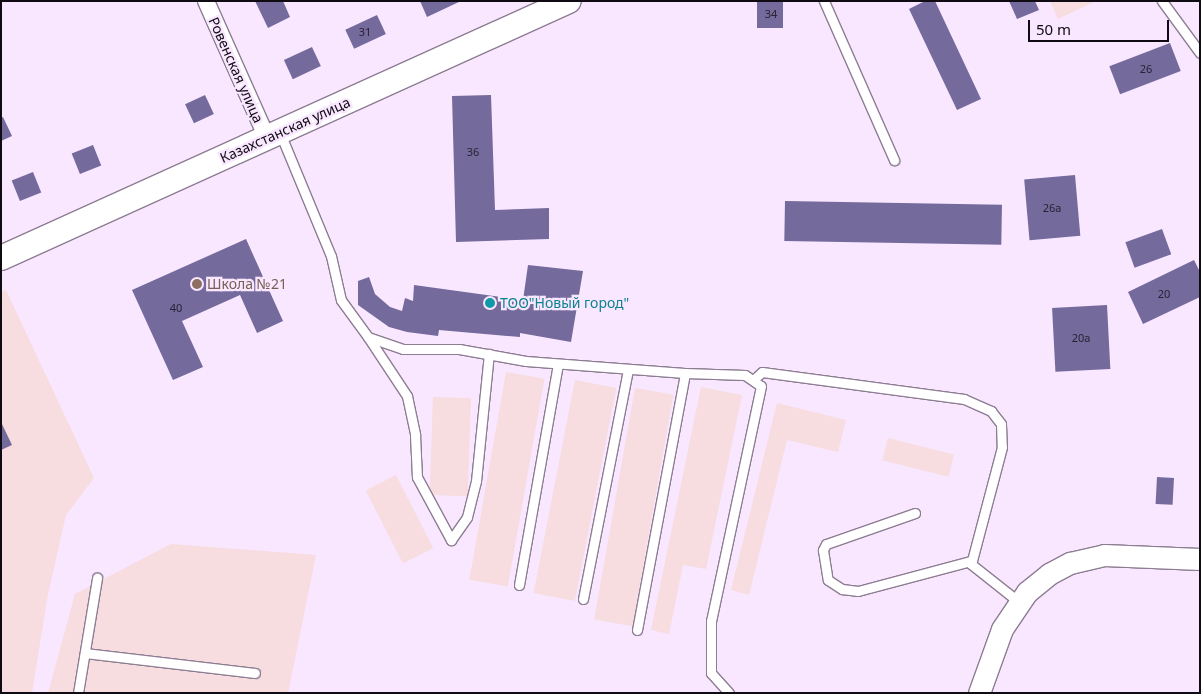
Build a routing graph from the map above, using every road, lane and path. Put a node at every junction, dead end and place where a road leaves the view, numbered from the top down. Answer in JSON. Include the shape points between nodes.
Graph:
{"nodes":[{"id":1,"x":206,"y":1,"type":"edge"},
{"id":2,"x":569,"y":1,"type":"edge"},
{"id":3,"x":824,"y":1,"type":"edge"},
{"id":4,"x":1162,"y":1,"type":"edge"},
{"id":5,"x":1200,"y":53,"type":"edge"},
{"id":6,"x":273,"y":135,"type":"junction"},
{"id":7,"x":894,"y":160,"type":"dead end"},
{"id":8,"x":1,"y":258,"type":"edge"},
{"id":9,"x":368,"y":337,"type":"junction"},
{"id":10,"x":489,"y":354,"type":"junction"},
{"id":11,"x":558,"y":364,"type":"junction"},
{"id":12,"x":628,"y":369,"type":"junction"},
{"id":13,"x":685,"y":373,"type":"junction"},
{"id":14,"x":753,"y":380,"type":"junction"},
{"id":15,"x":915,"y":513,"type":"dead end"},
{"id":16,"x":1200,"y":559,"type":"edge"},
{"id":17,"x":971,"y":561,"type":"junction"},
{"id":18,"x":97,"y":578,"type":"dead end"},
{"id":19,"x":519,"y":584,"type":"dead end"},
{"id":20,"x":583,"y":599,"type":"dead end"},
{"id":21,"x":1019,"y":602,"type":"junction"},
{"id":22,"x":637,"y":630,"type":"dead end"},
{"id":23,"x":85,"y":652,"type":"junction"},
{"id":24,"x":255,"y":673,"type":"dead end"},
{"id":25,"x":78,"y":693,"type":"edge"},
{"id":26,"x":729,"y":693,"type":"edge"},
{"id":27,"x":979,"y":693,"type":"edge"}],
"edges":[{"from":1,"to":6,"type":"street","name":"Ровенская улица"},
{"from":2,"to":6,"type":"main road","name":"Казахстанская улица"},
{"from":3,"to":7,"type":"lane"},
{"from":4,"to":5,"type":"lane"},
{"from":6,"to":8,"type":"main road","name":"Казахстанская улица"},
{"from":6,"to":9,"type":"lane","via":[[331,256],[341,300]]},
{"from":9,"to":10,"type":"lane","via":[[403,349],[459,349]]},
{"from":9,"to":10,"type":"lane","via":[[407,396],[415,435],[417,478],[450,540],[468,517],[476,481]]},
{"from":10,"to":11,"type":"lane"},
{"from":11,"to":12,"type":"lane"},
{"from":11,"to":19,"type":"lane"},
{"from":12,"to":13,"type":"lane"},
{"from":12,"to":20,"type":"lane"},
{"from":13,"to":14,"type":"lane","via":[[745,375]]},
{"from":13,"to":22,"type":"lane"},
{"from":14,"to":17,"type":"lane","via":[[762,372],[964,399],[991,411],[1001,424],[1002,447]]},
{"from":14,"to":26,"type":"lane","via":[[761,386],[711,621],[711,673]]},
{"from":15,"to":17,"type":"lane","via":[[826,544],[823,550],[828,580],[842,589],[858,590]]},
{"from":16,"to":21,"type":"street","via":[[1104,555],[1058,568],[1039,580]]},
{"from":17,"to":21,"type":"lane","via":[[972,566]]},
{"from":18,"to":23,"type":"lane"},
{"from":21,"to":27,"type":"street","via":[[1002,629]]},
{"from":23,"to":24,"type":"lane"},
{"from":23,"to":25,"type":"lane"}]}
